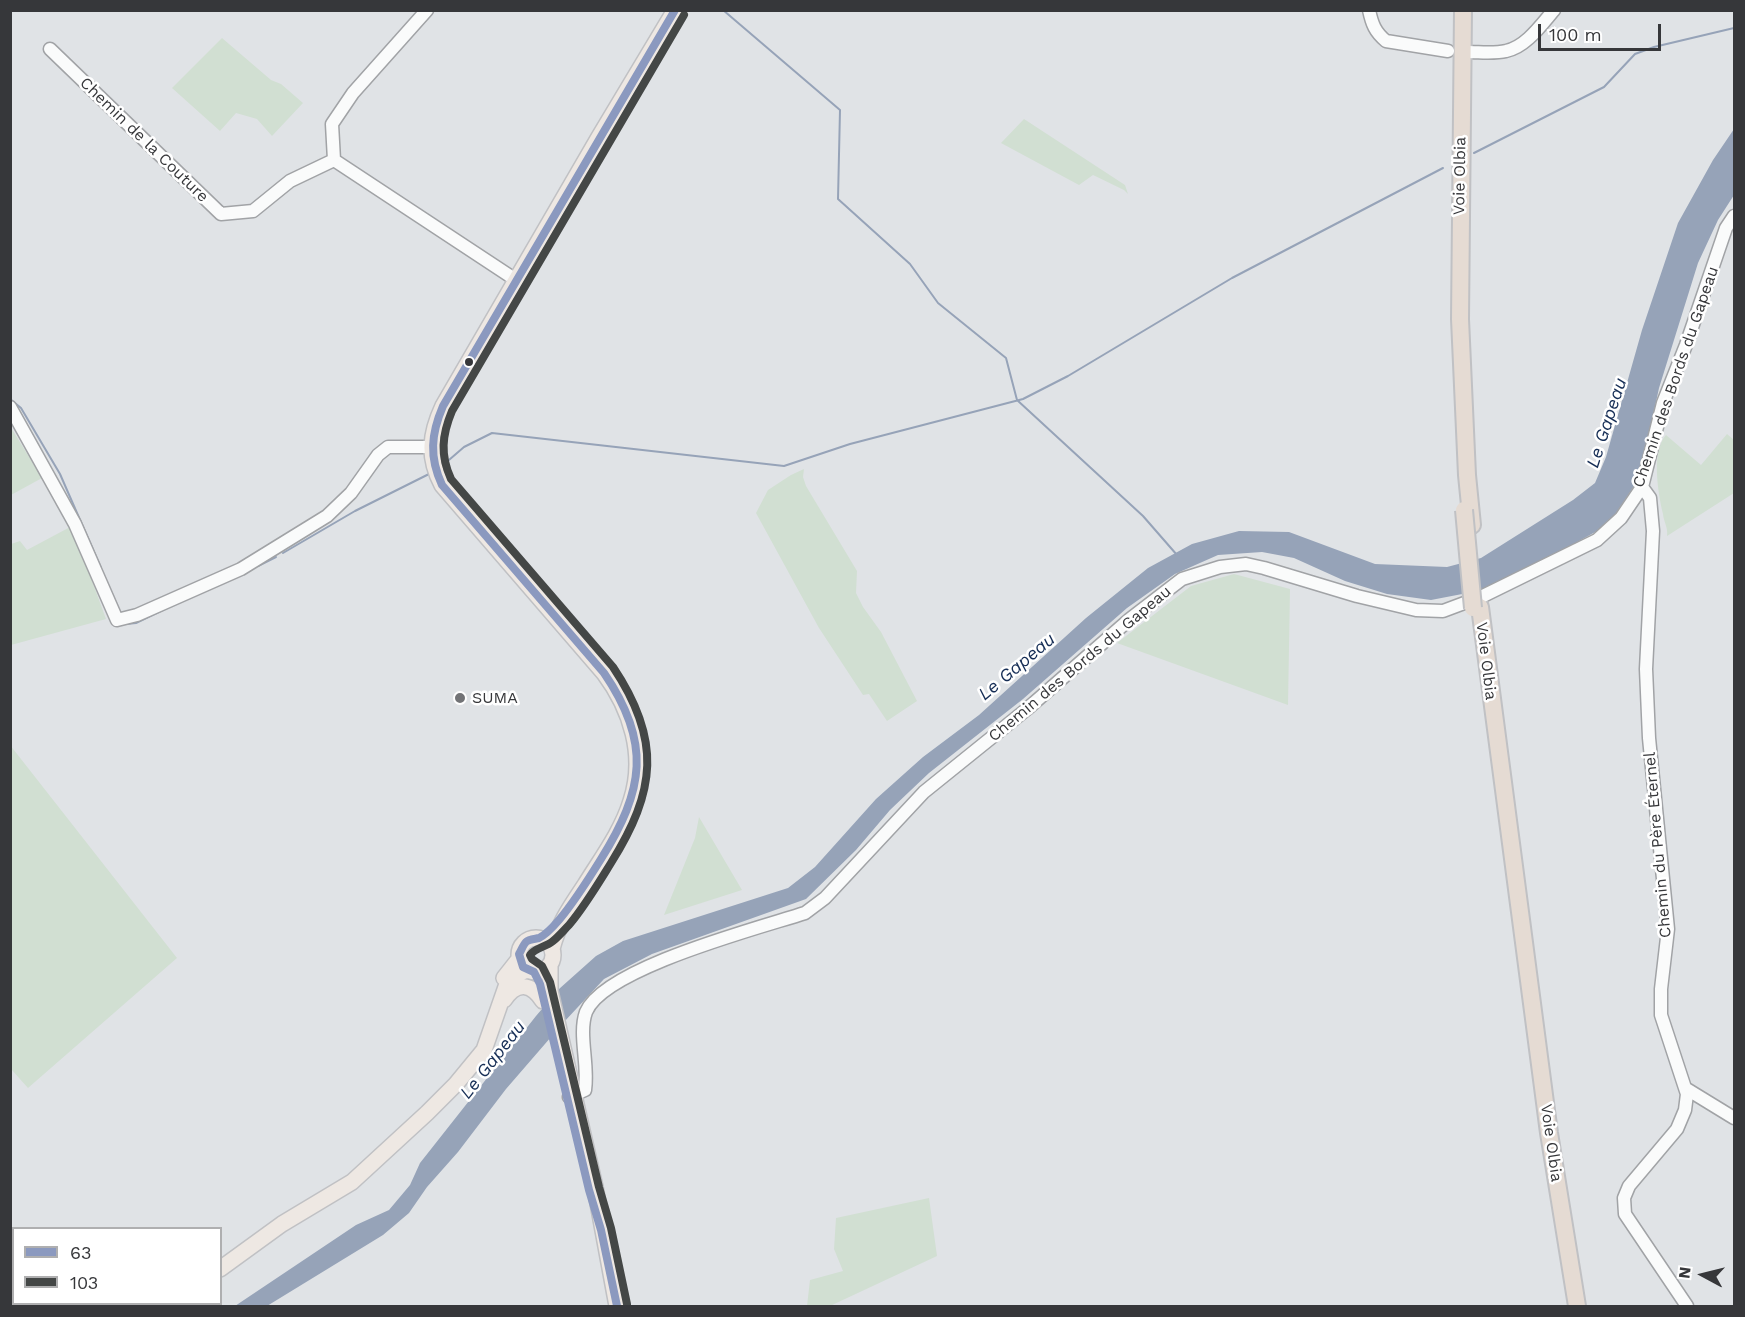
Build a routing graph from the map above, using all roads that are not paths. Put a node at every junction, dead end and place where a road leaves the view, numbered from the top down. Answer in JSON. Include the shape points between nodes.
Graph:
{"nodes":[{"id":1,"x":428,"y":10,"type":"edge"},
{"id":2,"x":675,"y":10,"type":"edge"},
{"id":3,"x":1369,"y":10,"type":"edge"},
{"id":4,"x":1453,"y":10,"type":"edge"},
{"id":5,"x":1463,"y":10,"type":"edge"},
{"id":6,"x":1554,"y":10,"type":"edge"},
{"id":7,"x":50,"y":49,"type":"dead end"},
{"id":8,"x":1448,"y":51,"type":"dead end"},
{"id":9,"x":1467,"y":52,"type":"dead end"},
{"id":10,"x":334,"y":160,"type":"junction"},
{"id":11,"x":1734,"y":216,"type":"edge"},
{"id":12,"x":516,"y":280,"type":"junction"},
{"id":13,"x":10,"y":407,"type":"edge"},
{"id":14,"x":431,"y":447,"type":"junction"},
{"id":15,"x":1642,"y":487,"type":"junction"},
{"id":16,"x":1467,"y":510,"type":"junction"},
{"id":17,"x":1477,"y":608,"type":"junction"},
{"id":18,"x":564,"y":916,"type":"junction"},
{"id":19,"x":538,"y":938,"type":"junction"},
{"id":20,"x":551,"y":957,"type":"junction"},
{"id":21,"x":527,"y":967,"type":"junction"},
{"id":22,"x":547,"y":996,"type":"junction"},
{"id":23,"x":501,"y":1005,"type":"junction"},
{"id":24,"x":559,"y":1048,"type":"junction"},
{"id":25,"x":467,"y":1070,"type":"junction"},
{"id":26,"x":1685,"y":1088,"type":"junction"},
{"id":27,"x":572,"y":1095,"type":"junction"},
{"id":28,"x":1734,"y":1118,"type":"edge"},
{"id":29,"x":601,"y":1230,"type":"junction"},
{"id":30,"x":222,"y":1268,"type":"edge"},
{"id":31,"x":617,"y":1306,"type":"edge"},
{"id":32,"x":1569,"y":1306,"type":"edge"},
{"id":33,"x":1576,"y":1306,"type":"edge"},
{"id":34,"x":1687,"y":1306,"type":"edge"}],
"edges":[{"from":1,"to":10,"type":"street","via":[[353,93],[332,124]]},
{"from":2,"to":12,"type":"main road"},
{"from":3,"to":8,"type":"street","via":[[1372,26],[1386,41]]},
{"from":4,"to":16,"type":"highway","name":"Voie Olbia","via":[[1453,302]]},
{"from":5,"to":16,"type":"highway","name":"Voie Olbia","via":[[1460,320]]},
{"from":6,"to":9,"type":"street","via":[[1517,47]]},
{"from":7,"to":10,"type":"street","name":"Chemin de la Couture","via":[[220,214],[253,211],[290,181]]},
{"from":10,"to":12,"type":"street"},
{"from":11,"to":15,"type":"street","name":"Chemin des Bords du Gapeau","via":[[1726,228],[1664,403]]},
{"from":12,"to":14,"type":"main road","via":[[443,406]]},
{"from":13,"to":14,"type":"street","via":[[75,524],[117,620],[241,569],[327,516],[388,447]]},
{"from":14,"to":18,"type":"main road","via":[[435,471],[442,484],[604,673],[623,704],[635,736],[637,769],[632,800],[620,828]]},
{"from":15,"to":26,"type":"street","name":"Chemin du Père Éternel","via":[[1650,498],[1653,531],[1646,669],[1668,929],[1661,1015]]},
{"from":15,"to":27,"type":"street","name":"Chemin des Bords du Gapeau","via":[[1621,518],[1597,540],[1483,596],[1443,610],[1416,610],[1356,596],[1246,564],[1220,567],[1182,579],[924,792],[825,898],[805,913],[658,961],[600,994],[587,1010],[584,1022],[585,1090]]},
{"from":16,"to":17,"type":"highway","name":"Voie Olbia"},
{"from":17,"to":32,"type":"highway","name":"Voie Olbia","via":[[1518,961]]},
{"from":17,"to":33,"type":"highway","name":"Voie Olbia"},
{"from":18,"to":19,"type":"main road"},
{"from":18,"to":20,"type":"main road"},
{"from":19,"to":20,"type":"main road","via":[[546,942]]},
{"from":19,"to":21,"type":"main road","via":[[522,945]]},
{"from":20,"to":21,"type":"main road","via":[[543,971]]},
{"from":20,"to":22,"type":"main road"},
{"from":21,"to":22,"type":"main road"},
{"from":21,"to":23,"type":"main road","via":[[507,984]]},
{"from":21,"to":25,"type":"main road","via":[[501,983]]},
{"from":22,"to":23,"type":"main road","via":[[524,986],[514,989]]},
{"from":22,"to":24,"type":"main road"},
{"from":23,"to":25,"type":"main road","via":[[484,1050]]},
{"from":24,"to":27,"type":"main road"},
{"from":24,"to":29,"type":"main road"},
{"from":25,"to":30,"type":"main road","via":[[352,1182],[282,1224]]},
{"from":26,"to":28,"type":"street"},
{"from":26,"to":34,"type":"street","name":"Chemin du Père Éternel","via":[[1685,1110],[1677,1129],[1629,1186],[1624,1198],[1625,1214]]},
{"from":27,"to":29,"type":"main road","via":[[595,1187]]},
{"from":29,"to":31,"type":"main road"}]}
